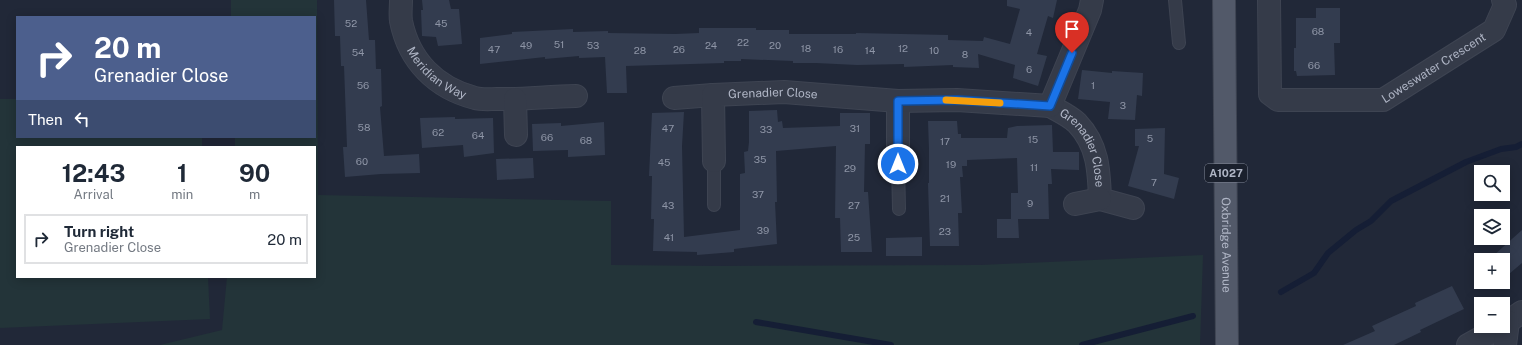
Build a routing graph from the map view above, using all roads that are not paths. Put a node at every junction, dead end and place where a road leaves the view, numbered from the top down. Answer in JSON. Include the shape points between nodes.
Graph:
{"nodes":[{"id":1,"x":401,"y":0,"type":"edge"},
{"id":2,"x":1092,"y":0,"type":"edge"},
{"id":3,"x":1175,"y":0,"type":"edge"},
{"id":4,"x":1224,"y":0,"type":"edge"},
{"id":5,"x":1269,"y":0,"type":"edge"},
{"id":6,"x":1504,"y":0,"type":"edge"},
{"id":7,"x":1179,"y":43,"type":"dead end"},
{"id":8,"x":713,"y":95,"type":"junction"},
{"id":9,"x":576,"y":96,"type":"dead end"},
{"id":10,"x":674,"y":98,"type":"dead end"},
{"id":11,"x":515,"y":100,"type":"junction"},
{"id":12,"x":898,"y":101,"type":"junction"},
{"id":13,"x":1050,"y":106,"type":"junction"},
{"id":14,"x":516,"y":135,"type":"dead end"},
{"id":15,"x":714,"y":160,"type":"joint"},
{"id":16,"x":898,"y":164,"type":"joint"},
{"id":17,"x":1100,"y":199,"type":"junction"},
{"id":18,"x":1075,"y":204,"type":"dead end"},
{"id":19,"x":714,"y":205,"type":"dead end"},
{"id":20,"x":1133,"y":208,"type":"dead end"},
{"id":21,"x":899,"y":209,"type":"dead end"},
{"id":22,"x":1488,"y":333,"type":"edge"},
{"id":23,"x":1507,"y":333,"type":"edge"},
{"id":24,"x":1227,"y":345,"type":"edge"},
{"id":25,"x":1468,"y":345,"type":"edge"},
{"id":26,"x":1505,"y":345,"type":"edge"}],
"edges":[{"from":1,"to":11,"type":"street","name":"Meridian Way","via":[[400,20],[408,46],[420,65],[440,84],[476,98]]},
{"from":2,"to":13,"type":"street","name":"Grenadier Close"},
{"from":3,"to":7,"type":"lane"},
{"from":4,"to":24,"type":"main road","name":"Oxbridge Avenue","number":"A1027"},
{"from":5,"to":6,"type":"street","name":"Loweswater Crescent","via":[[1270,94],[1278,100],[1383,100],[1494,30],[1505,5]]},
{"from":8,"to":10,"type":"street"},
{"from":8,"to":12,"type":"street","name":"Grenadier Close","via":[[784,92]]},
{"from":8,"to":15,"type":"street","name":"Grenadier Close"},
{"from":9,"to":11,"type":"street","name":"Meridian Way","via":[[545,96]]},
{"from":11,"to":14,"type":"street"},
{"from":12,"to":13,"type":"street","name":"Grenadier Close","via":[[957,100]]},
{"from":12,"to":16,"type":"street"},
{"from":13,"to":17,"type":"street","name":"Grenadier Close","via":[[1076,122],[1090,140],[1098,166]]},
{"from":15,"to":19,"type":"lane"},
{"from":16,"to":21,"type":"lane"},
{"from":17,"to":18,"type":"street","name":"Grenadier Close"},
{"from":17,"to":20,"type":"street","name":"Grenadier Close"},
{"from":22,"to":25,"type":"street"},
{"from":23,"to":26,"type":"street"}]}
